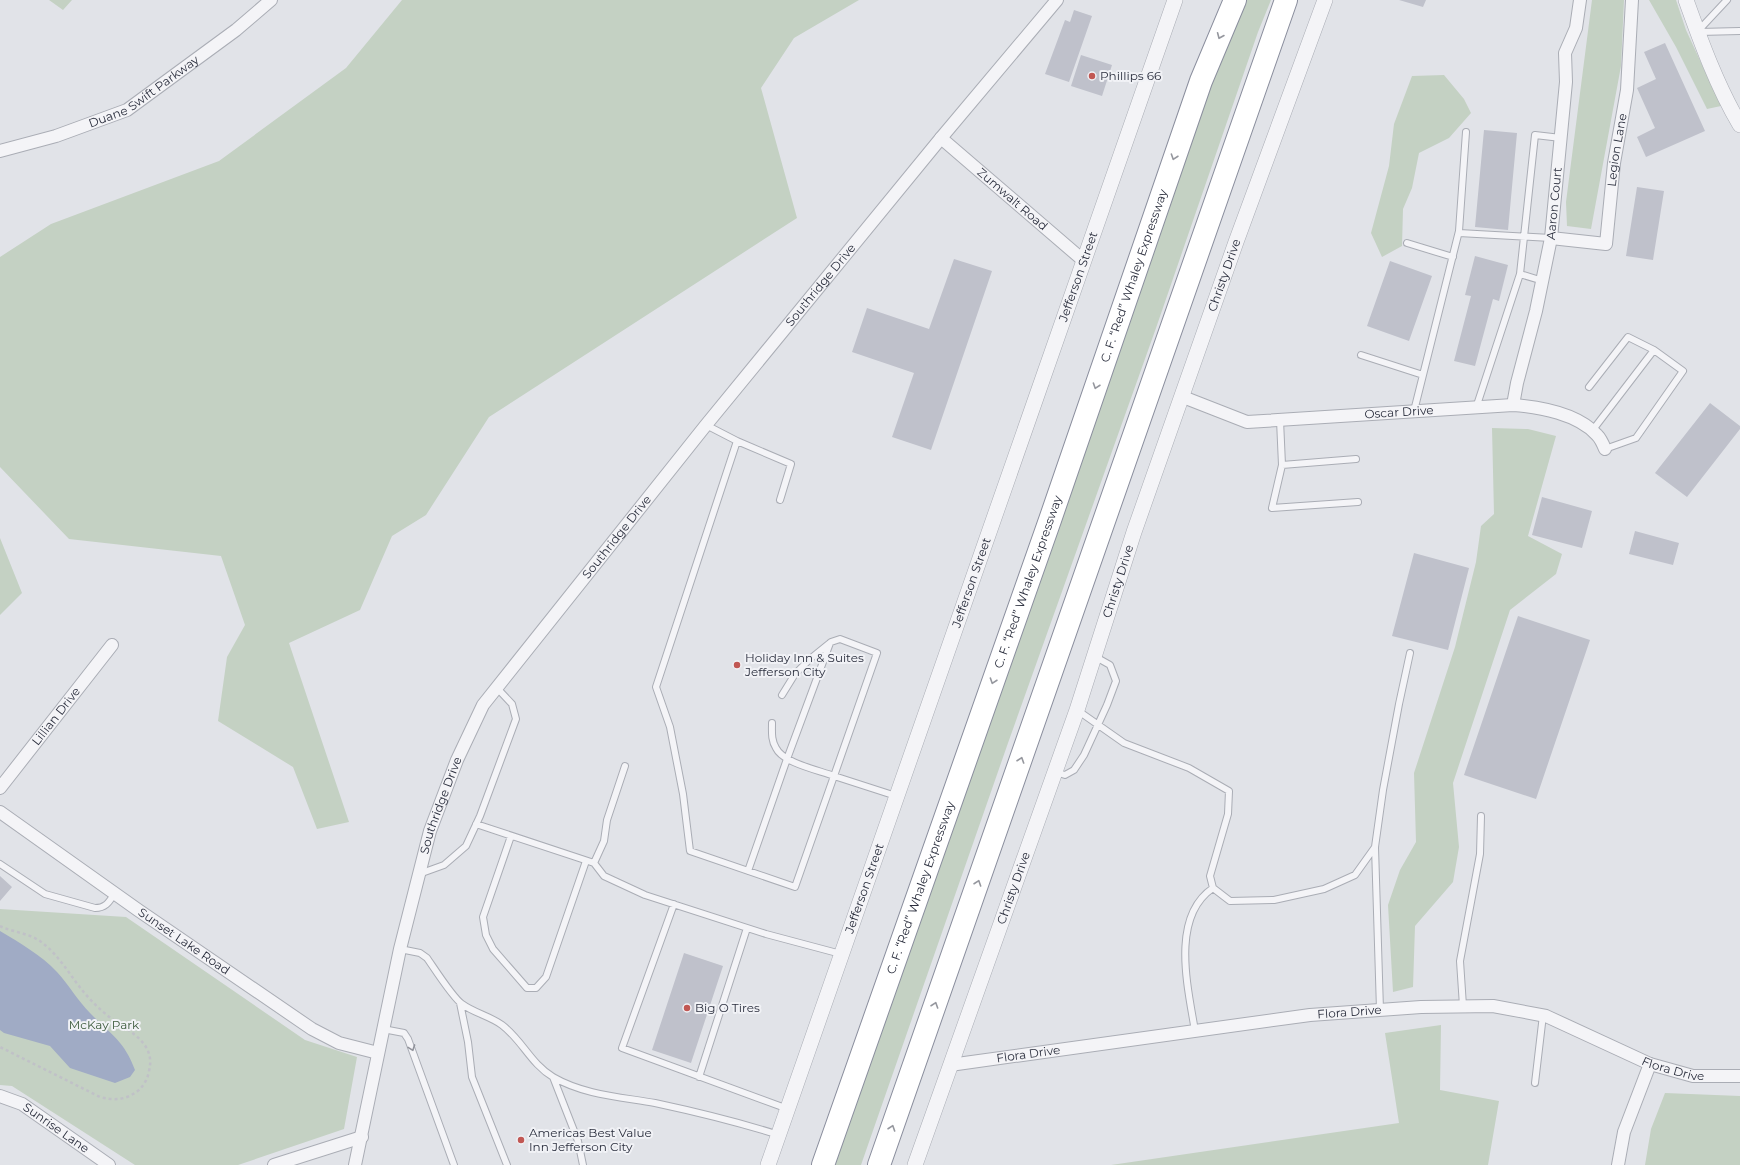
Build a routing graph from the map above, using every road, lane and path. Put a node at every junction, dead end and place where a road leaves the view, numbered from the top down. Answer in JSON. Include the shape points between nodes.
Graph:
{"nodes":[{"id":1,"x":271,"y":0,"type":"edge"},
{"id":2,"x":1057,"y":0,"type":"edge"},
{"id":3,"x":1175,"y":0,"type":"edge"},
{"id":4,"x":1235,"y":0,"type":"edge"},
{"id":5,"x":1286,"y":0,"type":"edge"},
{"id":6,"x":1325,"y":0,"type":"edge"},
{"id":7,"x":1580,"y":0,"type":"edge"},
{"id":8,"x":1632,"y":0,"type":"edge"},
{"id":9,"x":1686,"y":0,"type":"edge"},
{"id":10,"x":1727,"y":0,"type":"edge"},
{"id":11,"x":1740,"y":30,"type":"edge"},
{"id":12,"x":1697,"y":33,"type":"junction"},
{"id":13,"x":1740,"y":125,"type":"edge"},
{"id":14,"x":1466,"y":132,"type":"dead end"},
{"id":15,"x":941,"y":138,"type":"junction"},
{"id":16,"x":1561,"y":138,"type":"junction"},
{"id":17,"x":0,"y":150,"type":"edge"},
{"id":18,"x":1459,"y":233,"type":"junction"},
{"id":19,"x":1524,"y":237,"type":"junction"},
{"id":20,"x":1551,"y":238,"type":"junction"},
{"id":21,"x":1407,"y":244,"type":"dead end"},
{"id":22,"x":1453,"y":258,"type":"junction"},
{"id":23,"x":1084,"y":261,"type":"junction"},
{"id":24,"x":1520,"y":274,"type":"junction"},
{"id":25,"x":1543,"y":281,"type":"junction"},
{"id":26,"x":1654,"y":350,"type":"junction"},
{"id":27,"x":1361,"y":356,"type":"dead end"},
{"id":28,"x":1423,"y":375,"type":"junction"},
{"id":29,"x":1589,"y":387,"type":"dead end"},
{"id":30,"x":1183,"y":397,"type":"junction"},
{"id":31,"x":1513,"y":406,"type":"junction"},
{"id":32,"x":1476,"y":408,"type":"junction"},
{"id":33,"x":1414,"y":412,"type":"junction"},
{"id":34,"x":1280,"y":420,"type":"junction"},
{"id":35,"x":706,"y":425,"type":"junction"},
{"id":36,"x":1592,"y":431,"type":"junction"},
{"id":37,"x":737,"y":441,"type":"junction"},
{"id":38,"x":1605,"y":449,"type":"joint"},
{"id":39,"x":1356,"y":459,"type":"dead end"},
{"id":40,"x":1282,"y":466,"type":"junction"},
{"id":41,"x":780,"y":500,"type":"dead end"},
{"id":42,"x":1358,"y":502,"type":"dead end"},
{"id":43,"x":831,"y":642,"type":"junction"},
{"id":44,"x":112,"y":645,"type":"dead end"},
{"id":45,"x":1410,"y":653,"type":"dead end"},
{"id":46,"x":1094,"y":656,"type":"junction"},
{"id":47,"x":497,"y":688,"type":"junction"},
{"id":48,"x":782,"y":695,"type":"dead end"},
{"id":49,"x":1077,"y":710,"type":"junction"},
{"id":50,"x":772,"y":724,"type":"dead end"},
{"id":51,"x":1097,"y":724,"type":"junction"},
{"id":52,"x":787,"y":759,"type":"junction"},
{"id":53,"x":625,"y":766,"type":"dead end"},
{"id":54,"x":1055,"y":772,"type":"junction"},
{"id":55,"x":834,"y":776,"type":"junction"},
{"id":56,"x":0,"y":788,"type":"edge"},
{"id":57,"x":898,"y":797,"type":"junction"},
{"id":58,"x":0,"y":812,"type":"edge"},
{"id":59,"x":1481,"y":816,"type":"dead end"},
{"id":60,"x":476,"y":824,"type":"junction"},
{"id":61,"x":511,"y":836,"type":"junction"},
{"id":62,"x":1375,"y":847,"type":"junction"},
{"id":63,"x":586,"y":861,"type":"junction"},
{"id":64,"x":594,"y":863,"type":"junction"},
{"id":65,"x":0,"y":864,"type":"edge"},
{"id":66,"x":748,"y":871,"type":"junction"},
{"id":67,"x":419,"y":874,"type":"junction"},
{"id":68,"x":1213,"y":888,"type":"junction"},
{"id":69,"x":115,"y":894,"type":"junction"},
{"id":70,"x":674,"y":904,"type":"junction"},
{"id":71,"x":0,"y":926,"type":"edge"},
{"id":72,"x":747,"y":928,"type":"junction"},
{"id":73,"x":400,"y":949,"type":"junction"},
{"id":74,"x":843,"y":954,"type":"junction"},
{"id":75,"x":460,"y":1003,"type":"junction"},
{"id":76,"x":1463,"y":1006,"type":"junction"},
{"id":77,"x":1380,"y":1010,"type":"junction"},
{"id":78,"x":1543,"y":1015,"type":"junction"},
{"id":79,"x":383,"y":1029,"type":"junction"},
{"id":80,"x":1195,"y":1031,"type":"junction"},
{"id":81,"x":0,"y":1047,"type":"edge"},
{"id":82,"x":378,"y":1053,"type":"junction"},
{"id":83,"x":1650,"y":1064,"type":"junction"},
{"id":84,"x":950,"y":1065,"type":"junction"},
{"id":85,"x":1740,"y":1076,"type":"edge"},
{"id":86,"x":552,"y":1077,"type":"junction"},
{"id":87,"x":699,"y":1077,"type":"junction"},
{"id":88,"x":1535,"y":1083,"type":"dead end"},
{"id":89,"x":0,"y":1096,"type":"edge"},
{"id":90,"x":788,"y":1109,"type":"junction"},
{"id":91,"x":779,"y":1135,"type":"junction"},
{"id":92,"x":362,"y":1137,"type":"junction"},
{"id":93,"x":109,"y":1165,"type":"edge"},
{"id":94,"x":274,"y":1165,"type":"edge"},
{"id":95,"x":355,"y":1165,"type":"edge"},
{"id":96,"x":454,"y":1165,"type":"edge"},
{"id":97,"x":506,"y":1165,"type":"edge"},
{"id":98,"x":583,"y":1165,"type":"edge"},
{"id":99,"x":768,"y":1165,"type":"edge"},
{"id":100,"x":823,"y":1165,"type":"edge"},
{"id":101,"x":879,"y":1165,"type":"edge"},
{"id":102,"x":915,"y":1165,"type":"edge"},
{"id":103,"x":1618,"y":1165,"type":"edge"}],
"edges":[{"from":1,"to":17,"type":"street","name":"Duane Swift Parkway","via":[[236,30],[127,110],[56,136]]},
{"from":2,"to":15,"type":"street","name":"Southridge Drive"},
{"from":3,"to":23,"type":"street","name":"Jefferson Street"},
{"from":4,"to":100,"type":"highway","name":"C. F. “Red” Whaley Expressway","one_way":true,"via":[[1200,81],[1050,520]]},
{"from":101,"to":5,"type":"highway","one_way":true},
{"from":6,"to":30,"type":"street","name":"Christy Drive","via":[[1236,242]]},
{"from":7,"to":16,"type":"street","name":"Aaron Court","via":[[1576,28],[1565,53],[1566,82]]},
{"from":8,"to":20,"type":"street","name":"Legion Lane","via":[[1627,90],[1614,163],[1606,244]]},
{"from":9,"to":12,"type":"street"},
{"from":10,"to":12,"type":"lane"},
{"from":11,"to":12,"type":"lane"},
{"from":12,"to":13,"type":"street"},
{"from":14,"to":18,"type":"lane"},
{"from":15,"to":23,"type":"street","name":"Zumwalt Road"},
{"from":15,"to":35,"type":"street","name":"Southridge Drive"},
{"from":16,"to":19,"type":"lane","via":[[1535,135]]},
{"from":16,"to":20,"type":"street","name":"Aaron Court"},
{"from":18,"to":19,"type":"lane"},
{"from":18,"to":22,"type":"lane"},
{"from":19,"to":20,"type":"lane"},
{"from":19,"to":24,"type":"lane"},
{"from":20,"to":25,"type":"street","name":"Aaron Court"},
{"from":21,"to":22,"type":"lane"},
{"from":22,"to":28,"type":"lane"},
{"from":23,"to":57,"type":"street","name":"Jefferson Street"},
{"from":24,"to":25,"type":"lane"},
{"from":24,"to":32,"type":"lane"},
{"from":25,"to":31,"type":"street","name":"Aaron Court"},
{"from":26,"to":29,"type":"lane","via":[[1628,337]]},
{"from":26,"to":36,"type":"lane"},
{"from":26,"to":38,"type":"lane","via":[[1683,371],[1636,438]]},
{"from":27,"to":28,"type":"lane"},
{"from":28,"to":33,"type":"lane"},
{"from":30,"to":34,"type":"street","name":"Oscar Drive","via":[[1247,422]]},
{"from":30,"to":46,"type":"street","name":"Christy Drive","via":[[1134,532]]},
{"from":31,"to":32,"type":"street","name":"Oscar Drive"},
{"from":31,"to":36,"type":"street","name":"Oscar Drive","via":[[1546,409],[1570,418]]},
{"from":32,"to":33,"type":"street","name":"Oscar Drive"},
{"from":33,"to":34,"type":"street","name":"Oscar Drive"},
{"from":34,"to":40,"type":"lane"},
{"from":35,"to":37,"type":"lane"},
{"from":35,"to":47,"type":"street","name":"Southridge Drive"},
{"from":36,"to":38,"type":"street","name":"Oscar Drive"},
{"from":37,"to":41,"type":"lane","via":[[791,464]]},
{"from":37,"to":66,"type":"lane","via":[[656,687],[670,727],[683,794],[690,851]]},
{"from":39,"to":40,"type":"lane"},
{"from":40,"to":42,"type":"lane","via":[[1272,508]]},
{"from":43,"to":48,"type":"lane","via":[[795,674]]},
{"from":43,"to":52,"type":"lane"},
{"from":43,"to":55,"type":"lane","via":[[840,639],[877,653]]},
{"from":44,"to":56,"type":"street","name":"Lillian Drive"},
{"from":45,"to":62,"type":"lane","via":[[1383,790]]},
{"from":46,"to":49,"type":"street","name":"Christy Drive"},
{"from":46,"to":51,"type":"lane","via":[[1110,665],[1116,681]]},
{"from":47,"to":60,"type":"lane","via":[[512,704],[516,719]]},
{"from":47,"to":67,"type":"street","name":"Southridge Drive","via":[[483,705],[457,760],[430,831]]},
{"from":49,"to":51,"type":"lane"},
{"from":49,"to":54,"type":"street","name":"Christy Drive"},
{"from":50,"to":52,"type":"lane","via":[[772,737],[776,749]]},
{"from":51,"to":54,"type":"lane","via":[[1084,755],[1074,770],[1065,775]]},
{"from":51,"to":68,"type":"lane","via":[[1124,743],[1189,768],[1229,791],[1228,814],[1210,876]]},
{"from":52,"to":55,"type":"lane"},
{"from":52,"to":66,"type":"lane"},
{"from":53,"to":64,"type":"lane","via":[[607,820],[604,841]]},
{"from":54,"to":84,"type":"street","name":"Christy Drive"},
{"from":55,"to":57,"type":"lane"},
{"from":55,"to":66,"type":"lane","via":[[795,887]]},
{"from":57,"to":74,"type":"street","name":"Jefferson Street"},
{"from":58,"to":69,"type":"street","name":"Sunset Lake Road"},
{"from":59,"to":76,"type":"lane","via":[[1480,854],[1460,961]]},
{"from":60,"to":61,"type":"lane"},
{"from":60,"to":67,"type":"lane","via":[[466,846],[444,865]]},
{"from":61,"to":63,"type":"lane"},
{"from":61,"to":63,"type":"lane","via":[[483,917],[486,935],[493,949],[527,988],[536,988],[546,977]]},
{"from":62,"to":68,"type":"lane","via":[[1355,875],[1324,889],[1274,900],[1230,901]]},
{"from":62,"to":77,"type":"lane"},
{"from":63,"to":64,"type":"lane"},
{"from":64,"to":70,"type":"lane","via":[[604,876],[645,895]]},
{"from":65,"to":69,"type":"lane","via":[[45,894],[95,908],[102,908]]},
{"from":67,"to":73,"type":"street","name":"Southridge Drive"},
{"from":68,"to":80,"type":"lane","via":[[1206,893],[1191,917],[1186,933],[1186,974]]},
{"from":69,"to":82,"type":"street","name":"Sunset Lake Road","via":[[312,1029],[339,1043]]},
{"from":70,"to":72,"type":"lane"},
{"from":70,"to":87,"type":"lane","via":[[622,1048]]},
{"from":71,"to":81,"type":"path","via":[[38,940],[52,952],[100,1009],[143,1041],[151,1064],[142,1088],[122,1099],[112,1100],[100,1097]]},
{"from":72,"to":74,"type":"lane"},
{"from":72,"to":87,"type":"lane"},
{"from":73,"to":75,"type":"lane","via":[[420,953],[427,958]]},
{"from":73,"to":79,"type":"street","name":"Southridge Drive"},
{"from":74,"to":90,"type":"street","name":"Jefferson Street"},
{"from":75,"to":86,"type":"lane","via":[[502,1025],[517,1039],[530,1058]]},
{"from":75,"to":97,"type":"lane","via":[[472,1077]]},
{"from":76,"to":77,"type":"street","name":"Flora Drive"},
{"from":76,"to":78,"type":"street","name":"Flora Drive","via":[[1493,1006]]},
{"from":77,"to":80,"type":"street","name":"Flora Drive","via":[[1310,1015]]},
{"from":78,"to":83,"type":"street","name":"Flora Drive"},
{"from":78,"to":88,"type":"lane"},
{"from":79,"to":82,"type":"street","name":"Southridge Drive"},
{"from":79,"to":96,"type":"lane","one_way":true,"via":[[404,1033],[408,1039]]},
{"from":80,"to":84,"type":"street","name":"Flora Drive"},
{"from":82,"to":92,"type":"street","name":"Southridge Drive"},
{"from":83,"to":85,"type":"street","name":"Flora Drive","via":[[1693,1076]]},
{"from":83,"to":103,"type":"street","via":[[1624,1132]]},
{"from":84,"to":102,"type":"street","name":"Christy Drive"},
{"from":86,"to":91,"type":"lane","via":[[573,1087],[698,1112]]},
{"from":86,"to":98,"type":"lane","via":[[578,1141]]},
{"from":87,"to":90,"type":"lane"},
{"from":89,"to":93,"type":"street","name":"Sunrise Lane","via":[[22,1104],[41,1116]]},
{"from":90,"to":91,"type":"street","name":"Jefferson Street"},
{"from":91,"to":99,"type":"street","name":"Jefferson Street"},
{"from":92,"to":94,"type":"street"},
{"from":92,"to":95,"type":"street","name":"Southridge Drive"}]}
